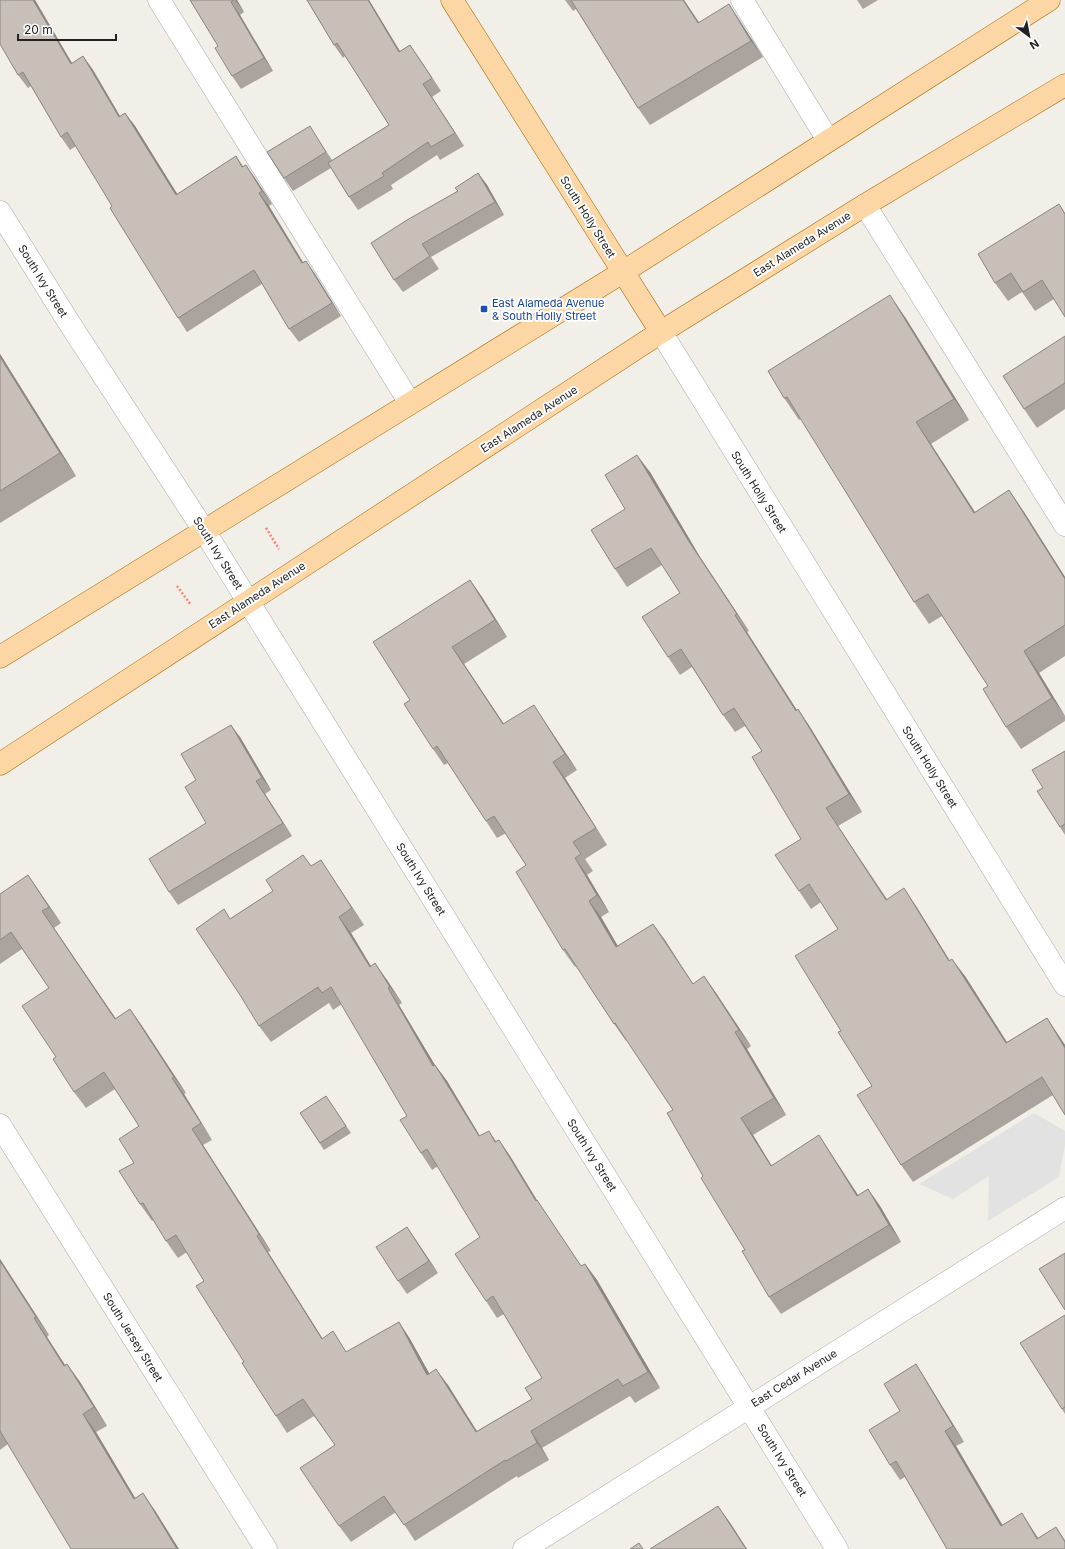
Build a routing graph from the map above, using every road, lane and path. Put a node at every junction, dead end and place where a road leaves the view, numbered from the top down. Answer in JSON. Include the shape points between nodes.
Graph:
{"nodes":[{"id":1,"x":159,"y":0,"type":"edge"},
{"id":2,"x":452,"y":0,"type":"edge"},
{"id":3,"x":742,"y":0,"type":"edge"},
{"id":4,"x":1039,"y":3,"type":"edge"},
{"id":5,"x":1065,"y":85,"type":"edge"},
{"id":6,"x":828,"y":140,"type":"junction"},
{"id":7,"x":865,"y":205,"type":"junction"},
{"id":8,"x":0,"y":212,"type":"edge"},
{"id":9,"x":623,"y":272,"type":"junction"},
{"id":10,"x":661,"y":332,"type":"junction"},
{"id":11,"x":410,"y":403,"type":"junction"},
{"id":12,"x":1065,"y":525,"type":"edge"},
{"id":13,"x":266,"y":528,"type":"dead end"},
{"id":14,"x":205,"y":532,"type":"junction"},
{"id":15,"x":280,"y":551,"type":"dead end"},
{"id":16,"x":177,"y":586,"type":"dead end"},
{"id":17,"x":248,"y":601,"type":"junction"},
{"id":18,"x":191,"y":606,"type":"dead end"},
{"id":19,"x":0,"y":657,"type":"edge"},
{"id":20,"x":0,"y":764,"type":"edge"},
{"id":21,"x":1065,"y":985,"type":"edge"},
{"id":22,"x":0,"y":1125,"type":"edge"},
{"id":23,"x":1065,"y":1208,"type":"edge"},
{"id":24,"x":748,"y":1408,"type":"junction"},
{"id":25,"x":266,"y":1549,"type":"edge"},
{"id":26,"x":524,"y":1549,"type":"edge"},
{"id":27,"x":837,"y":1549,"type":"edge"}],
"edges":[{"from":1,"to":11,"type":"street"},
{"from":2,"to":9,"type":"main road","name":"South Holly Street"},
{"from":3,"to":6,"type":"street"},
{"from":4,"to":6,"type":"main road"},
{"from":5,"to":7,"type":"main road","name":"East Alameda Avenue"},
{"from":6,"to":9,"type":"main road"},
{"from":7,"to":10,"type":"main road","name":"East Alameda Avenue"},
{"from":7,"to":12,"type":"street"},
{"from":8,"to":14,"type":"street","name":"South Ivy Street"},
{"from":9,"to":10,"type":"main road","name":"South Holly Street"},
{"from":9,"to":11,"type":"main road"},
{"from":10,"to":17,"type":"main road","name":"East Alameda Avenue"},
{"from":10,"to":21,"type":"street","name":"South Holly Street"},
{"from":11,"to":14,"type":"main road"},
{"from":13,"to":15,"type":"path"},
{"from":14,"to":17,"type":"street","name":"South Ivy Street"},
{"from":14,"to":19,"type":"main road"},
{"from":16,"to":18,"type":"path"},
{"from":17,"to":20,"type":"main road","name":"East Alameda Avenue"},
{"from":17,"to":24,"type":"street","name":"South Ivy Street"},
{"from":22,"to":25,"type":"street","name":"South Jersey Street"},
{"from":23,"to":24,"type":"street","name":"East Cedar Avenue"},
{"from":24,"to":26,"type":"street","name":"East Cedar Avenue"},
{"from":24,"to":27,"type":"street","name":"South Ivy Street"}]}
